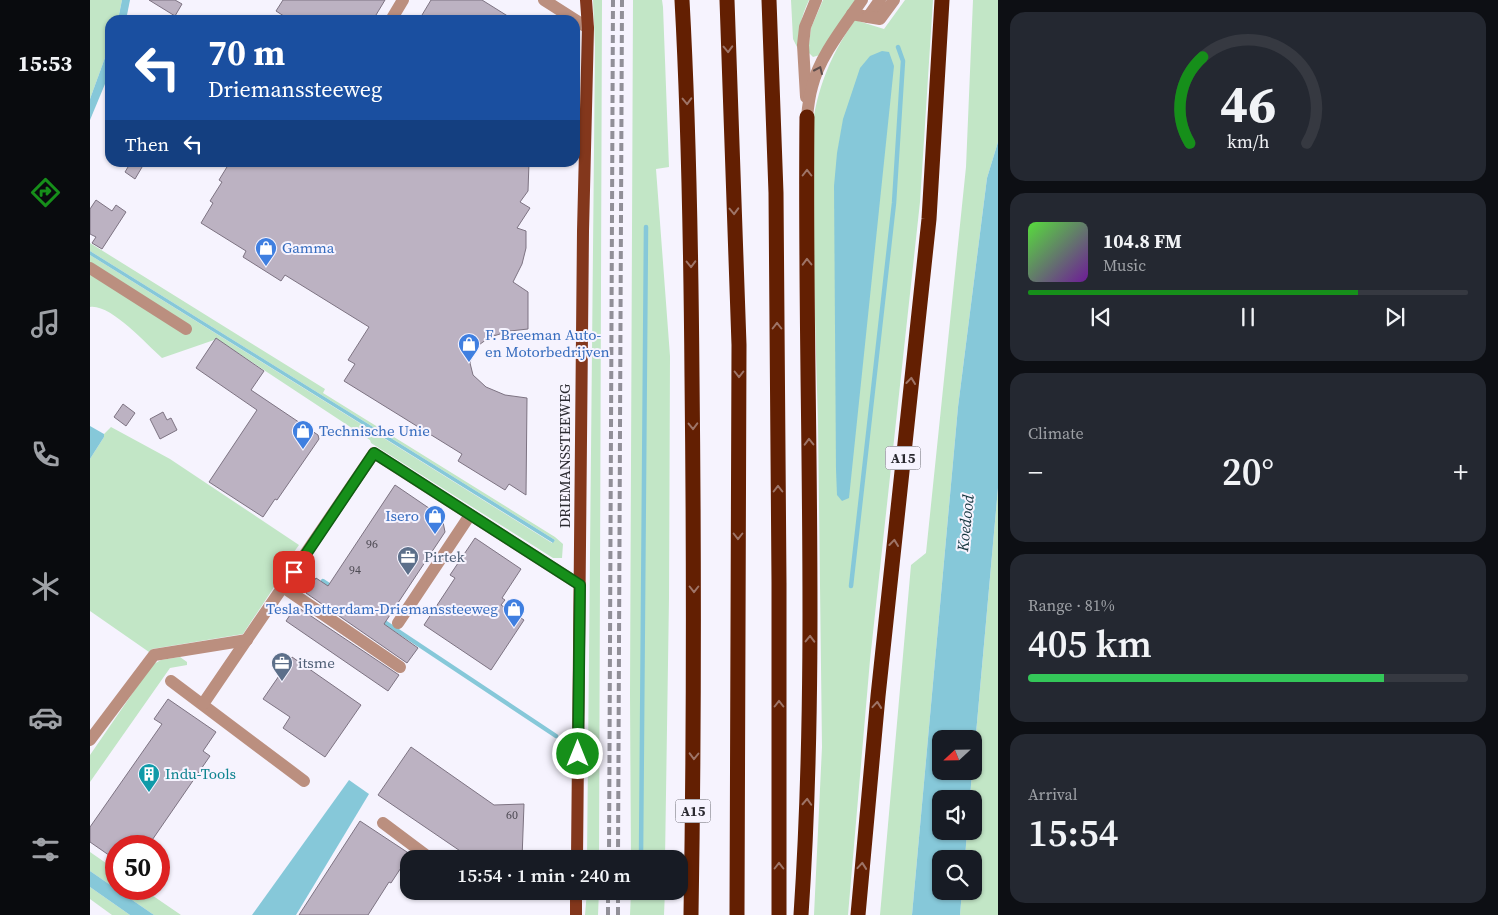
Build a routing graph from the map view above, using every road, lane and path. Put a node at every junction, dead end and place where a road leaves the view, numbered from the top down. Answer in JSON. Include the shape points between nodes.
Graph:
{"nodes":[{"id":1,"x":403,"y":0,"type":"edge"},
{"id":2,"x":544,"y":0,"type":"edge"},
{"id":3,"x":586,"y":0,"type":"edge"},
{"id":4,"x":682,"y":0,"type":"edge"},
{"id":5,"x":727,"y":0,"type":"edge"},
{"id":6,"x":769,"y":0,"type":"edge"},
{"id":7,"x":816,"y":0,"type":"edge"},
{"id":8,"x":862,"y":0,"type":"edge"},
{"id":9,"x":880,"y":0,"type":"edge"},
{"id":10,"x":894,"y":0,"type":"edge"},
{"id":11,"x":942,"y":0,"type":"edge"},
{"id":12,"x":852,"y":14,"type":"junction"},
{"id":13,"x":394,"y":15,"type":"edge"},
{"id":14,"x":568,"y":15,"type":"edge"},
{"id":15,"x":868,"y":17,"type":"junction"},
{"id":16,"x":580,"y":23,"type":"edge"},
{"id":17,"x":588,"y":28,"type":"junction"},
{"id":18,"x":807,"y":117,"type":"junction"},
{"id":19,"x":90,"y":268,"type":"edge"},
{"id":20,"x":186,"y":329,"type":"dead end"},
{"id":21,"x":470,"y":515,"type":"junction"},
{"id":22,"x":580,"y":585,"type":"junction"},
{"id":23,"x":283,"y":587,"type":"junction"},
{"id":24,"x":398,"y":622,"type":"dead end"},
{"id":25,"x":247,"y":640,"type":"junction"},
{"id":26,"x":400,"y":667,"type":"dead end"},
{"id":27,"x":171,"y":681,"type":"dead end"},
{"id":28,"x":202,"y":704,"type":"junction"},
{"id":29,"x":90,"y":740,"type":"edge"},
{"id":30,"x":304,"y":781,"type":"dead end"},
{"id":31,"x":383,"y":823,"type":"dead end"},
{"id":32,"x":419,"y":850,"type":"edge"},
{"id":33,"x":576,"y":850,"type":"edge"},
{"id":34,"x":576,"y":900,"type":"edge"},
{"id":35,"x":576,"y":915,"type":"edge"},
{"id":36,"x":691,"y":915,"type":"edge"},
{"id":37,"x":738,"y":915,"type":"edge"},
{"id":38,"x":779,"y":915,"type":"edge"},
{"id":39,"x":801,"y":915,"type":"edge"},
{"id":40,"x":858,"y":915,"type":"edge"}],
"edges":[{"from":1,"to":13,"type":"street"},
{"from":2,"to":14,"type":"street"},
{"from":3,"to":17,"type":"main road","name":"DRIEMANSSTEEWEG"},
{"from":4,"to":36,"type":"highway","number":"A15","one_way":true,"via":[[690,201],[693,457]]},
{"from":5,"to":37,"type":"highway","one_way":true,"via":[[739,345]]},
{"from":38,"to":6,"type":"highway","one_way":true,"via":[[776,213]]},
{"from":7,"to":18,"type":"street","via":[[805,27],[803,45]]},
{"from":8,"to":12,"type":"street"},
{"from":9,"to":15,"type":"street"},
{"from":10,"to":15,"type":"street","via":[[880,19]]},
{"from":40,"to":11,"type":"highway","number":"A15","one_way":true,"via":[[929,220]]},
{"from":12,"to":15,"type":"street"},
{"from":18,"to":12,"type":"street","one_way":true,"via":[[812,86],[824,58]]},
{"from":16,"to":17,"type":"street"},
{"from":17,"to":22,"type":"main road","name":"DRIEMANSSTEEWEG"},
{"from":39,"to":18,"type":"highway","one_way":true,"via":[[808,772],[810,572]]},
{"from":19,"to":20,"type":"street"},
{"from":21,"to":22,"type":"street"},
{"from":21,"to":23,"type":"street","via":[[374,453]]},
{"from":21,"to":24,"type":"street"},
{"from":22,"to":33,"type":"main road","name":"DRIEMANSSTEEWEG"},
{"from":23,"to":25,"type":"street"},
{"from":23,"to":26,"type":"street"},
{"from":25,"to":28,"type":"street"},
{"from":25,"to":29,"type":"street","via":[[154,655]]},
{"from":27,"to":28,"type":"street"},
{"from":28,"to":30,"type":"street"},
{"from":31,"to":32,"type":"street"},
{"from":34,"to":35,"type":"main road"}]}
